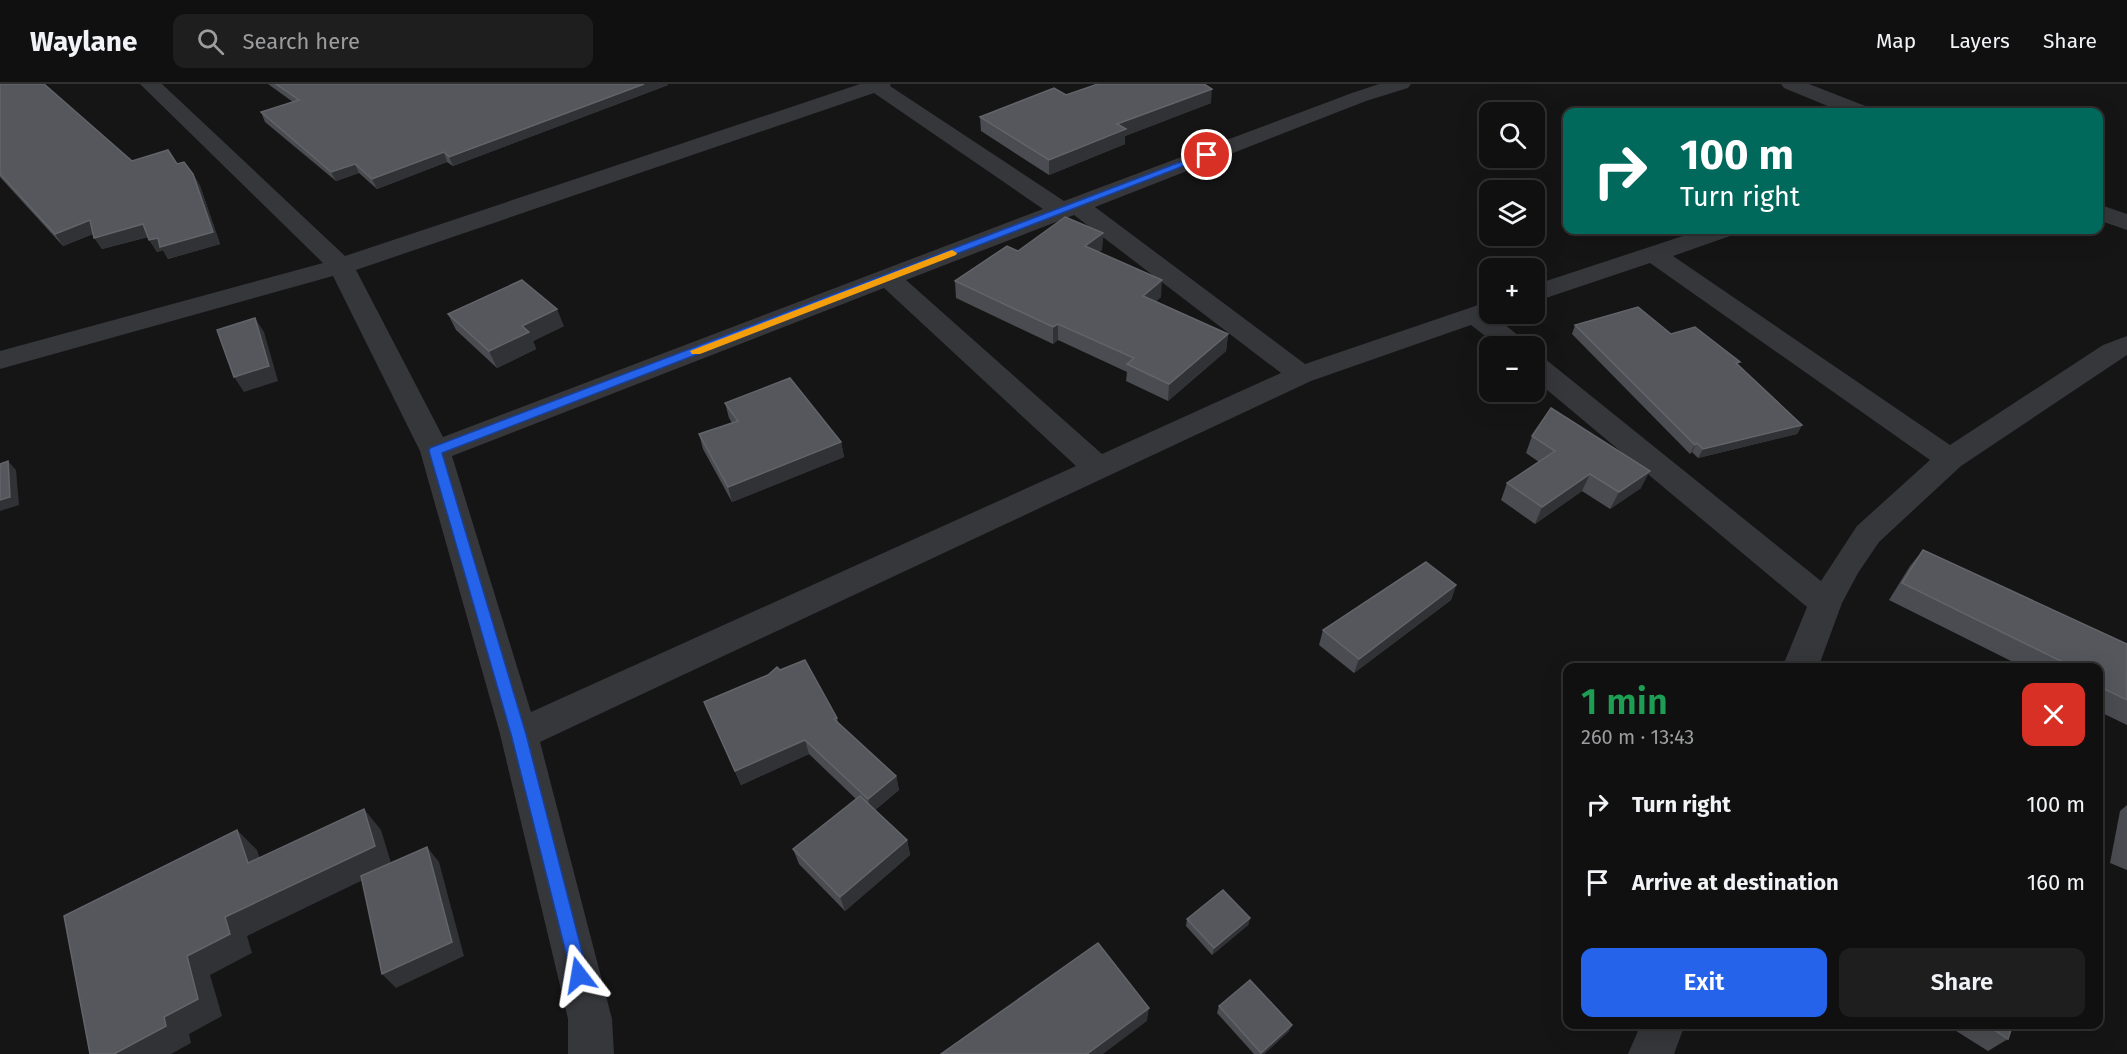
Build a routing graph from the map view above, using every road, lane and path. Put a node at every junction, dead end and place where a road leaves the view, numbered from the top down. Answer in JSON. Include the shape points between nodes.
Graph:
{"nodes":[{"id":1,"x":150,"y":84,"type":"edge"},
{"id":2,"x":1401,"y":84,"type":"edge"},
{"id":3,"x":1791,"y":84,"type":"edge"},
{"id":4,"x":877,"y":85,"type":"edge"},
{"id":5,"x":1850,"y":108,"type":"edge"},
{"id":6,"x":1070,"y":208,"type":"junction"},
{"id":7,"x":2103,"y":213,"type":"edge"},
{"id":8,"x":2127,"y":223,"type":"edge"},
{"id":9,"x":1711,"y":234,"type":"edge"},
{"id":10,"x":1652,"y":253,"type":"junction"},
{"id":11,"x":340,"y":266,"type":"junction"},
{"id":12,"x":888,"y":278,"type":"junction"},
{"id":13,"x":1545,"y":290,"type":"edge"},
{"id":14,"x":1479,"y":313,"type":"edge"},
{"id":15,"x":1493,"y":324,"type":"edge"},
{"id":16,"x":1505,"y":336,"type":"edge"},
{"id":17,"x":2127,"y":344,"type":"edge"},
{"id":18,"x":0,"y":360,"type":"edge"},
{"id":19,"x":1545,"y":373,"type":"edge"},
{"id":20,"x":1301,"y":375,"type":"junction"},
{"id":21,"x":435,"y":451,"type":"junction"},
{"id":22,"x":1950,"y":459,"type":"junction"},
{"id":23,"x":1098,"y":468,"type":"junction"},
{"id":24,"x":1825,"y":603,"type":"junction"},
{"id":25,"x":1802,"y":663,"type":"edge"},
{"id":26,"x":519,"y":734,"type":"junction"},
{"id":27,"x":591,"y":1054,"type":"edge"}],
"edges":[{"from":1,"to":11,"type":"street"},
{"from":2,"to":6,"type":"street"},
{"from":3,"to":5,"type":"street"},
{"from":4,"to":6,"type":"street"},
{"from":4,"to":11,"type":"street"},
{"from":6,"to":12,"type":"street"},
{"from":6,"to":20,"type":"street"},
{"from":7,"to":8,"type":"street"},
{"from":9,"to":10,"type":"street"},
{"from":10,"to":13,"type":"street"},
{"from":10,"to":22,"type":"street"},
{"from":11,"to":18,"type":"street"},
{"from":11,"to":21,"type":"street"},
{"from":12,"to":21,"type":"street"},
{"from":12,"to":23,"type":"street"},
{"from":14,"to":20,"type":"street"},
{"from":15,"to":16,"type":"street"},
{"from":17,"to":22,"type":"street"},
{"from":19,"to":24,"type":"street"},
{"from":20,"to":23,"type":"street"},
{"from":21,"to":26,"type":"street"},
{"from":22,"to":24,"type":"street","via":[[1868,534]]},
{"from":23,"to":26,"type":"street"},
{"from":24,"to":25,"type":"street"},
{"from":26,"to":27,"type":"street","via":[[590,1019]]}]}
